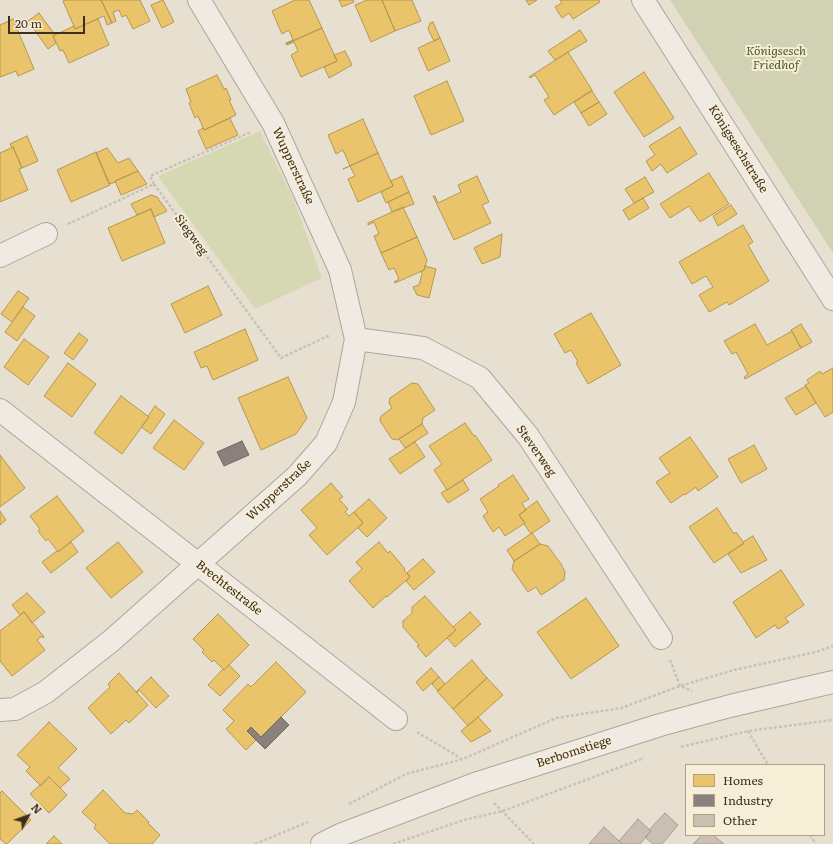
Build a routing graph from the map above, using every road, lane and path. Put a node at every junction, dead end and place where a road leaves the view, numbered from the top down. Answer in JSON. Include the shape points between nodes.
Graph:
{"nodes":[{"id":1,"x":199,"y":0,"type":"edge"},
{"id":2,"x":643,"y":0,"type":"edge"},
{"id":3,"x":273,"y":123,"type":"junction"},
{"id":4,"x":154,"y":184,"type":"junction"},
{"id":5,"x":46,"y":234,"type":"joint"},
{"id":6,"x":0,"y":256,"type":"edge"},
{"id":7,"x":833,"y":299,"type":"edge"},
{"id":8,"x":356,"y":339,"type":"junction"},
{"id":9,"x":0,"y":410,"type":"edge"},
{"id":10,"x":198,"y":564,"type":"junction"},
{"id":11,"x":661,"y":638,"type":"joint"},
{"id":12,"x":833,"y":646,"type":"edge"},
{"id":13,"x":833,"y":682,"type":"edge"},
{"id":14,"x":680,"y":686,"type":"junction"},
{"id":15,"x":694,"y":692,"type":"dead end"},
{"id":16,"x":0,"y":710,"type":"edge"},
{"id":17,"x":396,"y":719,"type":"joint"},
{"id":18,"x":833,"y":720,"type":"edge"},
{"id":19,"x":748,"y":731,"type":"junction"},
{"id":20,"x":675,"y":748,"type":"dead end"},
{"id":21,"x":646,"y":757,"type":"dead end"},
{"id":22,"x":463,"y":759,"type":"junction"},
{"id":23,"x":767,"y":764,"type":"edge"},
{"id":24,"x":343,"y":807,"type":"dead end"},
{"id":25,"x":503,"y":811,"type":"junction"},
{"id":26,"x":314,"y":820,"type":"dead end"},
{"id":27,"x":255,"y":844,"type":"edge"},
{"id":28,"x":322,"y":844,"type":"edge"},
{"id":29,"x":393,"y":844,"type":"edge"},
{"id":30,"x":534,"y":844,"type":"edge"}],
"edges":[{"from":1,"to":3,"type":"street","name":"Wupperstraße"},
{"from":2,"to":7,"type":"street","name":"Königseschstraße"},
{"from":3,"to":4,"type":"path","via":[[150,176]]},
{"from":3,"to":8,"type":"street","name":"Wupperstraße","via":[[340,270]]},
{"from":4,"to":5,"type":"path"},
{"from":4,"to":8,"type":"path","name":"Siegweg","via":[[281,358],[334,333]]},
{"from":5,"to":6,"type":"street"},
{"from":8,"to":10,"type":"street","name":"Wupperstraße","via":[[344,402],[326,443],[297,476]]},
{"from":8,"to":11,"type":"street","name":"Steverweg","via":[[423,348],[480,378],[528,436]]},
{"from":9,"to":10,"type":"street","name":"Brechtestraße"},
{"from":10,"to":16,"type":"street","name":"Wupperstraße","via":[[111,641],[46,692],[15,709]]},
{"from":10,"to":17,"type":"street","name":"Brechtestraße"},
{"from":11,"to":14,"type":"path"},
{"from":12,"to":14,"type":"path"},
{"from":13,"to":28,"type":"street","name":"Berbomstiege","via":[[653,727],[475,784]]},
{"from":14,"to":15,"type":"path"},
{"from":14,"to":22,"type":"path","via":[[621,708],[556,718]]},
{"from":17,"to":22,"type":"path"},
{"from":18,"to":19,"type":"path"},
{"from":19,"to":20,"type":"path"},
{"from":19,"to":23,"type":"path"},
{"from":21,"to":25,"type":"path"},
{"from":22,"to":24,"type":"path","via":[[406,774]]},
{"from":25,"to":29,"type":"path","via":[[464,820]]},
{"from":25,"to":30,"type":"path"},
{"from":26,"to":27,"type":"path"}]}
